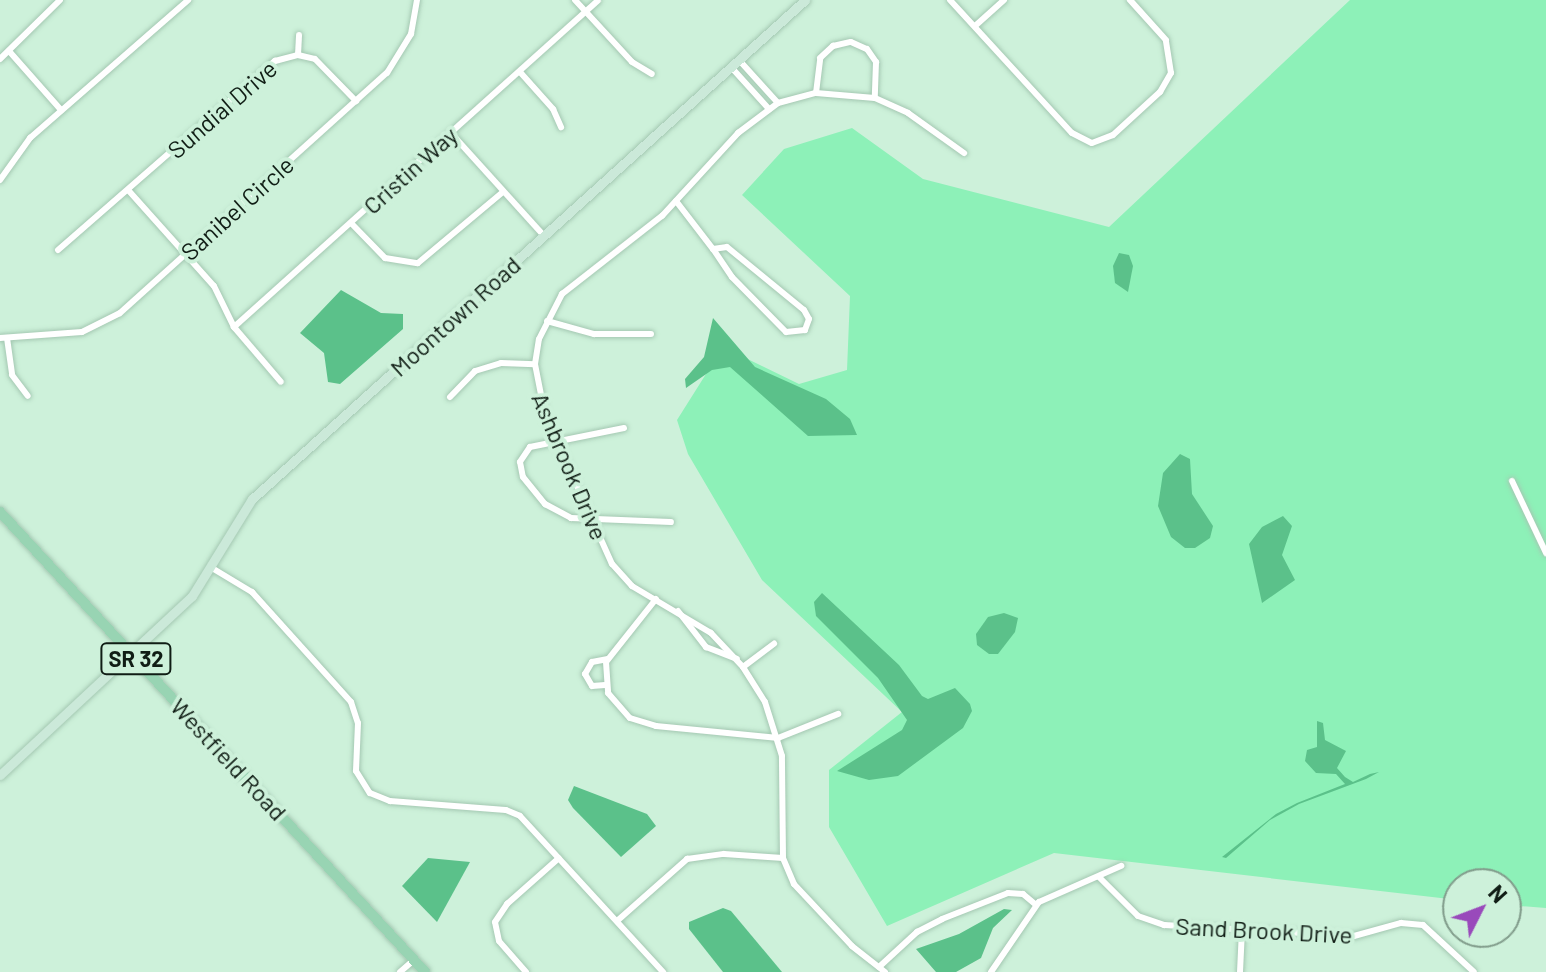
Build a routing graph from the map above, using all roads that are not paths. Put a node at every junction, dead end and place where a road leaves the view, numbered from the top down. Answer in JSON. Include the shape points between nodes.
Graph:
{"nodes":[{"id":1,"x":60,"y":0,"type":"edge"},
{"id":2,"x":188,"y":0,"type":"edge"},
{"id":3,"x":417,"y":0,"type":"edge"},
{"id":4,"x":575,"y":0,"type":"edge"},
{"id":5,"x":598,"y":0,"type":"edge"},
{"id":6,"x":805,"y":0,"type":"edge"},
{"id":7,"x":950,"y":0,"type":"edge"},
{"id":8,"x":1004,"y":0,"type":"edge"},
{"id":9,"x":1130,"y":0,"type":"edge"},
{"id":10,"x":585,"y":12,"type":"junction"},
{"id":11,"x":975,"y":26,"type":"junction"},
{"id":12,"x":299,"y":35,"type":"dead end"},
{"id":13,"x":9,"y":51,"type":"junction"},
{"id":14,"x":298,"y":55,"type":"junction"},
{"id":15,"x":0,"y":59,"type":"edge"},
{"id":16,"x":735,"y":64,"type":"junction"},
{"id":17,"x":520,"y":72,"type":"junction"},
{"id":18,"x":652,"y":74,"type":"dead end"},
{"id":19,"x":816,"y":93,"type":"junction"},
{"id":20,"x":875,"y":98,"type":"junction"},
{"id":21,"x":356,"y":101,"type":"junction"},
{"id":22,"x":778,"y":103,"type":"junction"},
{"id":23,"x":769,"y":109,"type":"junction"},
{"id":24,"x":61,"y":110,"type":"junction"},
{"id":25,"x":561,"y":127,"type":"dead end"},
{"id":26,"x":451,"y":133,"type":"junction"},
{"id":27,"x":964,"y":153,"type":"dead end"},
{"id":28,"x":0,"y":180,"type":"edge"},
{"id":29,"x":129,"y":191,"type":"junction"},
{"id":30,"x":503,"y":192,"type":"junction"},
{"id":31,"x":676,"y":201,"type":"junction"},
{"id":32,"x":351,"y":223,"type":"junction"},
{"id":33,"x":544,"y":236,"type":"junction"},
{"id":34,"x":713,"y":249,"type":"junction"},
{"id":35,"x":58,"y":250,"type":"dead end"},
{"id":36,"x":186,"y":254,"type":"junction"},
{"id":37,"x":547,"y":321,"type":"junction"},
{"id":38,"x":234,"y":327,"type":"junction"},
{"id":39,"x":651,"y":334,"type":"dead end"},
{"id":40,"x":3,"y":338,"type":"edge"},
{"id":41,"x":535,"y":364,"type":"junction"},
{"id":42,"x":281,"y":382,"type":"dead end"},
{"id":43,"x":28,"y":396,"type":"dead end"},
{"id":44,"x":450,"y":397,"type":"dead end"},
{"id":45,"x":624,"y":428,"type":"dead end"},
{"id":46,"x":555,"y":438,"type":"junction"},
{"id":47,"x":1512,"y":481,"type":"dead end"},
{"id":48,"x":0,"y":512,"type":"edge"},
{"id":49,"x":594,"y":519,"type":"junction"},
{"id":50,"x":671,"y":522,"type":"dead end"},
{"id":51,"x":1546,"y":553,"type":"edge"},
{"id":52,"x":212,"y":568,"type":"junction"},
{"id":53,"x":656,"y":599,"type":"junction"},
{"id":54,"x":678,"y":611,"type":"junction"},
{"id":55,"x":774,"y":644,"type":"dead end"},
{"id":56,"x":129,"y":652,"type":"junction"},
{"id":57,"x":608,"y":659,"type":"junction"},
{"id":58,"x":737,"y":659,"type":"junction"},
{"id":59,"x":743,"y":667,"type":"junction"},
{"id":60,"x":605,"y":685,"type":"junction"},
{"id":61,"x":838,"y":714,"type":"dead end"},
{"id":62,"x":778,"y":738,"type":"junction"},
{"id":63,"x":0,"y":775,"type":"edge"},
{"id":64,"x":559,"y":858,"type":"junction"},
{"id":65,"x":783,"y":858,"type":"junction"},
{"id":66,"x":1121,"y":866,"type":"dead end"},
{"id":67,"x":1099,"y":877,"type":"junction"},
{"id":68,"x":1035,"y":904,"type":"junction"},
{"id":69,"x":617,"y":921,"type":"junction"},
{"id":70,"x":1242,"y":929,"type":"junction"},
{"id":71,"x":414,"y":960,"type":"junction"},
{"id":72,"x":882,"y":969,"type":"edge"},
{"id":73,"x":400,"y":972,"type":"edge"},
{"id":74,"x":425,"y":972,"type":"edge"},
{"id":75,"x":526,"y":972,"type":"edge"},
{"id":76,"x":663,"y":972,"type":"edge"},
{"id":77,"x":991,"y":972,"type":"edge"},
{"id":78,"x":1240,"y":972,"type":"edge"},
{"id":79,"x":1474,"y":972,"type":"edge"}],
"edges":[{"from":1,"to":13,"type":"street"},
{"from":2,"to":24,"type":"street"},
{"from":3,"to":21,"type":"street","name":"Sanibel Circle","via":[[400,57]]},
{"from":4,"to":10,"type":"street"},
{"from":5,"to":10,"type":"street","name":"Cristin Way"},
{"from":6,"to":16,"type":"street","name":"Moontown Road"},
{"from":7,"to":11,"type":"street"},
{"from":8,"to":11,"type":"street"},
{"from":9,"to":11,"type":"street","via":[[1168,44],[1171,73],[1160,92],[1113,135],[1092,143],[1072,133]]},
{"from":10,"to":17,"type":"street","name":"Cristin Way"},
{"from":10,"to":18,"type":"street","via":[[636,67]]},
{"from":12,"to":14,"type":"street"},
{"from":13,"to":15,"type":"street"},
{"from":13,"to":24,"type":"street"},
{"from":14,"to":21,"type":"street","name":"Sundial Drive","via":[[322,64]]},
{"from":14,"to":29,"type":"street","name":"Sundial Drive","via":[[268,66]]},
{"from":16,"to":22,"type":"street"},
{"from":16,"to":23,"type":"street"},
{"from":16,"to":33,"type":"street","name":"Moontown Road"},
{"from":17,"to":25,"type":"street","via":[[553,109]]},
{"from":17,"to":26,"type":"street","name":"Cristin Way"},
{"from":19,"to":20,"type":"street","name":"Ashbrook Drive"},
{"from":19,"to":20,"type":"street","via":[[820,58],[833,46],[851,42],[867,49],[876,62]]},
{"from":19,"to":22,"type":"street","name":"Ashbrook Drive"},
{"from":20,"to":27,"type":"street","name":"Ashbrook Drive","via":[[908,113]]},
{"from":21,"to":36,"type":"street","name":"Sanibel Circle"},
{"from":22,"to":23,"type":"street","name":"Ashbrook Drive"},
{"from":23,"to":31,"type":"street","name":"Ashbrook Drive","via":[[738,133]]},
{"from":24,"to":28,"type":"street","via":[[24,144]]},
{"from":26,"to":30,"type":"street"},
{"from":26,"to":32,"type":"street","name":"Cristin Way"},
{"from":29,"to":35,"type":"street","name":"Sundial Drive"},
{"from":29,"to":36,"type":"street"},
{"from":30,"to":32,"type":"street","via":[[418,263],[385,258]]},
{"from":30,"to":33,"type":"street"},
{"from":31,"to":34,"type":"street"},
{"from":31,"to":37,"type":"street","name":"Ashbrook Drive","via":[[578,278]]},
{"from":32,"to":38,"type":"street","name":"Cristin Way"},
{"from":33,"to":52,"type":"street","name":"Moontown Road","via":[[252,499]]},
{"from":34,"to":34,"type":"street","via":[[732,277],[786,332],[805,330],[808,314],[753,264],[727,247]]},
{"from":36,"to":38,"type":"street","via":[[219,292]]},
{"from":36,"to":40,"type":"street","name":"Sanibel Circle","via":[[104,323],[82,332]]},
{"from":37,"to":39,"type":"street","via":[[594,334]]},
{"from":37,"to":41,"type":"street","name":"Ashbrook Drive"},
{"from":38,"to":42,"type":"street"},
{"from":40,"to":43,"type":"street","via":[[12,375]]},
{"from":41,"to":44,"type":"street","via":[[501,363],[475,371]]},
{"from":41,"to":46,"type":"street","name":"Ashbrook Drive","via":[[538,399]]},
{"from":45,"to":46,"type":"street"},
{"from":46,"to":49,"type":"street","name":"Ashbrook Drive"},
{"from":46,"to":49,"type":"street","via":[[526,451],[520,462],[523,477],[557,512]]},
{"from":47,"to":51,"type":"street"},
{"from":48,"to":56,"type":"main road","name":"Westfield Road","number":"SR 32"},
{"from":49,"to":50,"type":"street"},
{"from":49,"to":53,"type":"street","name":"Ashbrook Drive","via":[[618,572]]},
{"from":52,"to":56,"type":"street","name":"Moontown Road","via":[[192,596]]},
{"from":52,"to":64,"type":"street","via":[[252,592],[351,702],[358,723],[356,771],[370,793],[390,801],[512,812]]},
{"from":53,"to":54,"type":"street","name":"Ashbrook Drive"},
{"from":53,"to":57,"type":"street"},
{"from":54,"to":58,"type":"street","name":"Ashbrook Drive"},
{"from":54,"to":58,"type":"street","via":[[706,647]]},
{"from":55,"to":59,"type":"street"},
{"from":56,"to":63,"type":"street","name":"Moontown Road"},
{"from":56,"to":71,"type":"main road","name":"Westfield Road","number":"SR 32"},
{"from":57,"to":60,"type":"street"},
{"from":57,"to":60,"type":"street","via":[[592,662],[585,674],[592,686]]},
{"from":58,"to":59,"type":"street","name":"Ashbrook Drive"},
{"from":59,"to":62,"type":"street","name":"Ashbrook Drive","via":[[765,702]]},
{"from":60,"to":62,"type":"street","via":[[623,712],[643,724]]},
{"from":61,"to":62,"type":"street"},
{"from":62,"to":65,"type":"street","name":"Ashbrook Drive","via":[[785,774]]},
{"from":64,"to":69,"type":"street"},
{"from":64,"to":75,"type":"street","via":[[507,904],[495,928],[499,941]]},
{"from":65,"to":69,"type":"street","via":[[724,854],[687,859]]},
{"from":65,"to":72,"type":"street","via":[[805,898]]},
{"from":66,"to":67,"type":"street"},
{"from":67,"to":68,"type":"street"},
{"from":67,"to":70,"type":"street","name":"Sand Brook Drive","via":[[1147,920]]},
{"from":68,"to":72,"type":"street","via":[[1023,894],[1008,893],[942,919],[917,932]]},
{"from":68,"to":77,"type":"street"},
{"from":69,"to":76,"type":"street"},
{"from":70,"to":78,"type":"street"},
{"from":70,"to":79,"type":"street","name":"Sand Brook Drive","via":[[1362,936],[1416,923],[1438,933]]},
{"from":71,"to":73,"type":"street"},
{"from":71,"to":74,"type":"main road","name":"Westfield Road","number":"SR 32"}]}
